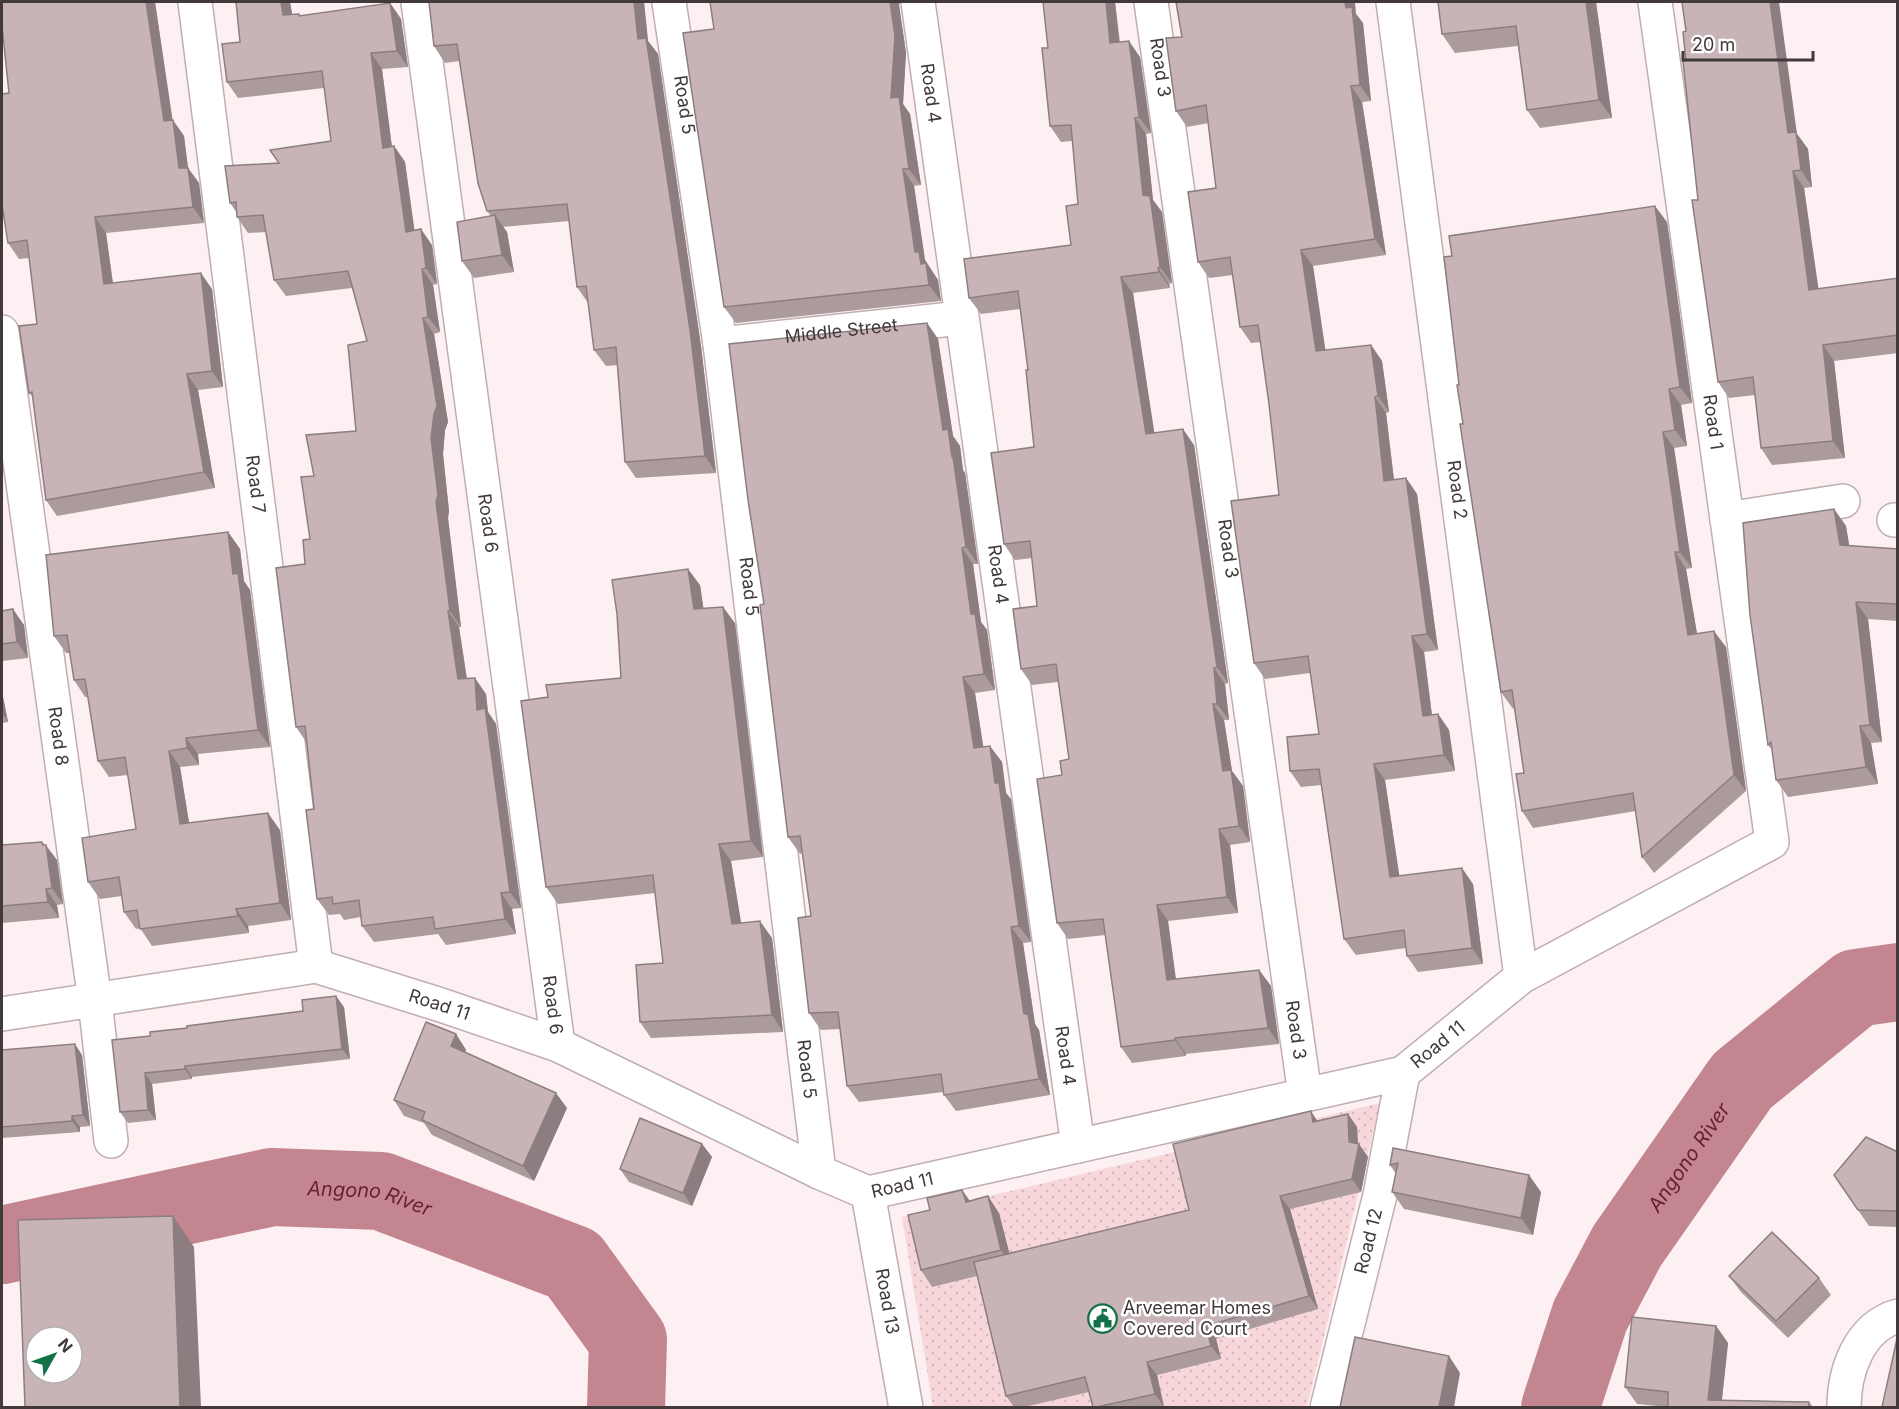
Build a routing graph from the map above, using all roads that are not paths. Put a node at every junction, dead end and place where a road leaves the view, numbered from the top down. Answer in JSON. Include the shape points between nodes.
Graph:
{"nodes":[{"id":1,"x":195,"y":2,"type":"edge"},
{"id":2,"x":418,"y":2,"type":"edge"},
{"id":3,"x":669,"y":2,"type":"edge"},
{"id":4,"x":918,"y":2,"type":"edge"},
{"id":5,"x":1151,"y":2,"type":"edge"},
{"id":6,"x":1393,"y":2,"type":"edge"},
{"id":7,"x":1655,"y":2,"type":"edge"},
{"id":8,"x":961,"y":318,"type":"junction"},
{"id":9,"x":2,"y":332,"type":"edge"},
{"id":10,"x":720,"y":344,"type":"junction"},
{"id":11,"x":1843,"y":501,"type":"dead end"},
{"id":12,"x":1727,"y":519,"type":"junction"},
{"id":13,"x":1772,"y":842,"type":"joint"},
{"id":14,"x":316,"y":966,"type":"junction"},
{"id":15,"x":1521,"y":977,"type":"junction"},
{"id":16,"x":95,"y":1001,"type":"junction"},
{"id":17,"x":2,"y":1014,"type":"edge"},
{"id":18,"x":558,"y":1045,"type":"junction"},
{"id":19,"x":1403,"y":1073,"type":"junction"},
{"id":20,"x":1305,"y":1095,"type":"junction"},
{"id":21,"x":111,"y":1141,"type":"dead end"},
{"id":22,"x":1078,"y":1146,"type":"junction"},
{"id":23,"x":819,"y":1172,"type":"junction"},
{"id":24,"x":868,"y":1193,"type":"junction"},
{"id":25,"x":1892,"y":1318,"type":"edge"},
{"id":26,"x":906,"y":1407,"type":"edge"},
{"id":27,"x":1327,"y":1407,"type":"edge"},
{"id":28,"x":1844,"y":1407,"type":"edge"}],
"edges":[{"from":1,"to":14,"type":"street","name":"Road 7"},
{"from":2,"to":18,"type":"street","name":"Road 6"},
{"from":3,"to":10,"type":"street","name":"Road 5"},
{"from":4,"to":8,"type":"street","name":"Road 4"},
{"from":5,"to":20,"type":"street","name":"Road 3"},
{"from":6,"to":15,"type":"street","name":"Road 2"},
{"from":7,"to":12,"type":"street","name":"Road 1"},
{"from":8,"to":10,"type":"street","name":"Middle Street"},
{"from":8,"to":22,"type":"street","name":"Road 4"},
{"from":9,"to":16,"type":"street","name":"Road 8"},
{"from":10,"to":23,"type":"street","name":"Road 5"},
{"from":11,"to":12,"type":"street"},
{"from":12,"to":13,"type":"street","name":"Road 1"},
{"from":13,"to":15,"type":"street","name":"Road 11"},
{"from":14,"to":16,"type":"street","name":"Road 11"},
{"from":14,"to":18,"type":"street","name":"Road 11"},
{"from":15,"to":19,"type":"street","name":"Road 11"},
{"from":16,"to":17,"type":"street","name":"Road 11"},
{"from":16,"to":21,"type":"street","name":"Road 8"},
{"from":18,"to":23,"type":"street","name":"Road 11"},
{"from":19,"to":20,"type":"street","name":"Road 11"},
{"from":19,"to":27,"type":"street","name":"Road 12","via":[[1380,1195]]},
{"from":20,"to":22,"type":"street","name":"Road 11"},
{"from":22,"to":24,"type":"street","name":"Road 11"},
{"from":23,"to":24,"type":"street","name":"Road 11"},
{"from":24,"to":26,"type":"street","name":"Road 13"},
{"from":25,"to":28,"type":"street","via":[[1866,1335],[1852,1359]]}]}
